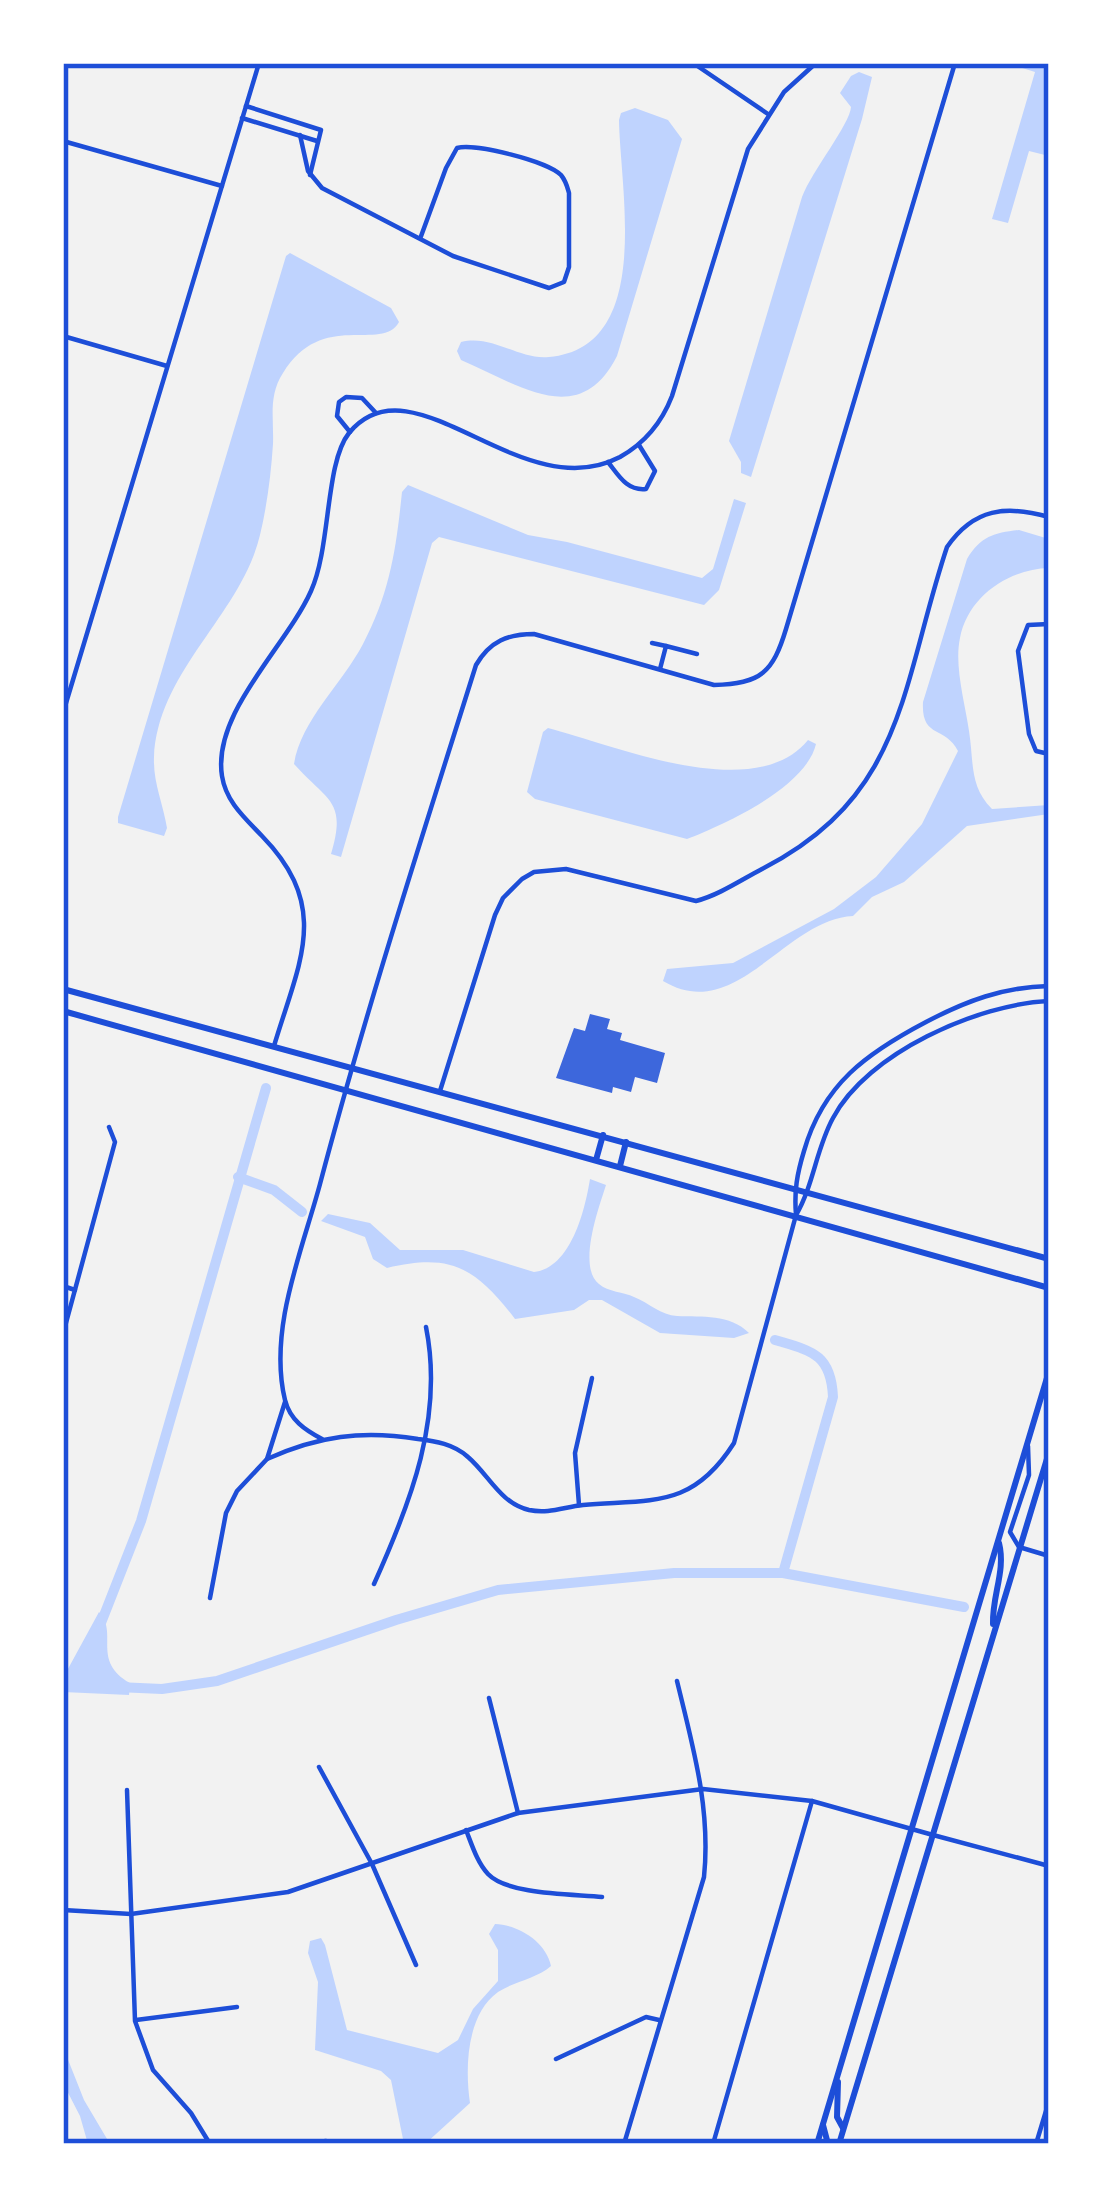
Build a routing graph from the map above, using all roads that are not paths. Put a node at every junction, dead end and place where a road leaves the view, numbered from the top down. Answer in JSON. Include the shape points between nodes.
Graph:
{"nodes":[{"id":1,"x":259,"y":63,"type":"edge"},
{"id":2,"x":693,"y":63,"type":"edge"},
{"id":3,"x":816,"y":63,"type":"edge"},
{"id":4,"x":956,"y":63,"type":"edge"},
{"id":5,"x":246,"y":106,"type":"junction"},
{"id":6,"x":768,"y":113,"type":"junction"},
{"id":7,"x":242,"y":118,"type":"junction"},
{"id":8,"x":300,"y":136,"type":"junction"},
{"id":9,"x":63,"y":141,"type":"edge"},
{"id":10,"x":318,"y":141,"type":"junction"},
{"id":11,"x":310,"y":175,"type":"junction"},
{"id":12,"x":222,"y":186,"type":"junction"},
{"id":13,"x":420,"y":239,"type":"junction"},
{"id":14,"x":63,"y":337,"type":"edge"},
{"id":15,"x":168,"y":366,"type":"junction"},
{"id":16,"x":376,"y":413,"type":"junction"},
{"id":17,"x":350,"y":432,"type":"junction"},
{"id":18,"x":638,"y":445,"type":"junction"},
{"id":19,"x":608,"y":462,"type":"junction"},
{"id":20,"x":1049,"y":517,"type":"edge"},
{"id":21,"x":1049,"y":624,"type":"edge"},
{"id":22,"x":652,"y":643,"type":"dead end"},
{"id":23,"x":666,"y":646,"type":"junction"},
{"id":24,"x":698,"y":654,"type":"dead end"},
{"id":25,"x":660,"y":669,"type":"junction"},
{"id":26,"x":65,"y":699,"type":"edge"},
{"id":27,"x":63,"y":713,"type":"edge"},
{"id":28,"x":1049,"y":754,"type":"edge"},
{"id":29,"x":1049,"y":986,"type":"edge"},
{"id":30,"x":63,"y":989,"type":"edge"},
{"id":31,"x":1049,"y":1001,"type":"edge"},
{"id":32,"x":960,"y":1005,"type":"junction"},
{"id":33,"x":63,"y":1011,"type":"edge"},
{"id":34,"x":966,"y":1019,"type":"junction"},
{"id":35,"x":274,"y":1046,"type":"junction"},
{"id":36,"x":868,"y":1054,"type":"junction"},
{"id":37,"x":351,"y":1067,"type":"junction"},
{"id":38,"x":874,"y":1069,"type":"junction"},
{"id":39,"x":345,"y":1090,"type":"junction"},
{"id":40,"x":440,"y":1091,"type":"junction"},
{"id":41,"x":109,"y":1127,"type":"dead end"},
{"id":42,"x":603,"y":1135,"type":"junction"},
{"id":43,"x":626,"y":1142,"type":"junction"},
{"id":44,"x":806,"y":1144,"type":"junction"},
{"id":45,"x":821,"y":1148,"type":"junction"},
{"id":46,"x":596,"y":1160,"type":"junction"},
{"id":47,"x":620,"y":1166,"type":"junction"},
{"id":48,"x":794,"y":1188,"type":"junction"},
{"id":49,"x":809,"y":1193,"type":"junction"},
{"id":50,"x":796,"y":1215,"type":"junction"},
{"id":51,"x":1049,"y":1259,"type":"edge"},
{"id":52,"x":63,"y":1286,"type":"edge"},
{"id":53,"x":1049,"y":1288,"type":"edge"},
{"id":54,"x":75,"y":1290,"type":"junction"},
{"id":55,"x":426,"y":1327,"type":"dead end"},
{"id":56,"x":63,"y":1334,"type":"edge"},
{"id":57,"x":1049,"y":1371,"type":"edge"},
{"id":58,"x":592,"y":1378,"type":"dead end"},
{"id":59,"x":286,"y":1402,"type":"junction"},
{"id":60,"x":322,"y":1439,"type":"junction"},
{"id":61,"x":426,"y":1440,"type":"junction"},
{"id":62,"x":1028,"y":1444,"type":"junction"},
{"id":63,"x":1049,"y":1452,"type":"edge"},
{"id":64,"x":266,"y":1459,"type":"junction"},
{"id":65,"x":579,"y":1505,"type":"junction"},
{"id":66,"x":999,"y":1542,"type":"junction"},
{"id":67,"x":1019,"y":1547,"type":"junction"},
{"id":68,"x":1049,"y":1556,"type":"edge"},
{"id":69,"x":374,"y":1584,"type":"dead end"},
{"id":70,"x":210,"y":1598,"type":"dead end"},
{"id":71,"x":993,"y":1634,"type":"junction"},
{"id":72,"x":677,"y":1681,"type":"dead end"},
{"id":73,"x":489,"y":1698,"type":"dead end"},
{"id":74,"x":319,"y":1767,"type":"dead end"},
{"id":75,"x":703,"y":1789,"type":"junction"},
{"id":76,"x":128,"y":1790,"type":"dead end"},
{"id":77,"x":812,"y":1801,"type":"junction"},
{"id":78,"x":518,"y":1813,"type":"junction"},
{"id":79,"x":912,"y":1828,"type":"junction"},
{"id":80,"x":466,"y":1830,"type":"junction"},
{"id":81,"x":932,"y":1835,"type":"junction"},
{"id":82,"x":372,"y":1864,"type":"junction"},
{"id":83,"x":1049,"y":1866,"type":"edge"},
{"id":84,"x":602,"y":1897,"type":"dead end"},
{"id":85,"x":63,"y":1910,"type":"edge"},
{"id":86,"x":131,"y":1914,"type":"junction"},
{"id":87,"x":416,"y":1965,"type":"dead end"},
{"id":88,"x":237,"y":2007,"type":"dead end"},
{"id":89,"x":135,"y":2020,"type":"junction"},
{"id":90,"x":659,"y":2020,"type":"junction"},
{"id":91,"x":556,"y":2059,"type":"dead end"},
{"id":92,"x":838,"y":2073,"type":"junction"},
{"id":93,"x":1049,"y":2101,"type":"edge"},
{"id":94,"x":823,"y":2123,"type":"junction"},
{"id":95,"x":844,"y":2129,"type":"junction"},
{"id":96,"x":326,"y":2141,"type":"edge"},
{"id":97,"x":211,"y":2144,"type":"edge"},
{"id":98,"x":299,"y":2144,"type":"edge"},
{"id":99,"x":624,"y":2144,"type":"edge"},
{"id":100,"x":713,"y":2144,"type":"edge"},
{"id":101,"x":817,"y":2144,"type":"edge"},
{"id":102,"x":828,"y":2144,"type":"edge"},
{"id":103,"x":839,"y":2144,"type":"edge"},
{"id":104,"x":1036,"y":2144,"type":"edge"}],
"edges":[{"from":1,"to":5,"type":"street"},
{"from":2,"to":6,"type":"street"},
{"from":3,"to":6,"type":"street"},
{"from":4,"to":25,"type":"street","via":[[777,657],[767,671],[736,684]]},
{"from":5,"to":7,"type":"street"},
{"from":5,"to":10,"type":"street","via":[[321,130]]},
{"from":6,"to":18,"type":"street","via":[[738,175],[667,410]]},
{"from":7,"to":8,"type":"street"},
{"from":7,"to":12,"type":"street"},
{"from":8,"to":10,"type":"street"},
{"from":8,"to":11,"type":"street"},
{"from":9,"to":12,"type":"street"},
{"from":10,"to":11,"type":"street"},
{"from":11,"to":13,"type":"street"},
{"from":12,"to":15,"type":"street"},
{"from":13,"to":13,"type":"street","via":[[457,148],[473,145],[560,175],[569,193],[569,267],[564,282],[549,289]]},
{"from":14,"to":15,"type":"street"},
{"from":15,"to":26,"type":"street"},
{"from":16,"to":17,"type":"street"},
{"from":16,"to":17,"type":"street","via":[[362,398],[339,402],[337,416]]},
{"from":16,"to":19,"type":"street","via":[[412,410],[544,466]]},
{"from":17,"to":35,"type":"street","via":[[335,467],[312,589],[223,741],[230,799],[283,859],[305,907],[303,946]]},
{"from":18,"to":19,"type":"street"},
{"from":18,"to":19,"type":"street","via":[[656,471],[646,489],[626,484]]},
{"from":20,"to":40,"type":"street","via":[[988,512],[955,537],[877,767],[812,840],[696,901],[566,869],[534,872],[511,888],[495,915]]},
{"from":21,"to":28,"type":"street","via":[[1028,626],[1018,651],[1029,734],[1036,751]]},
{"from":22,"to":23,"type":"street"},
{"from":23,"to":24,"type":"street"},
{"from":23,"to":25,"type":"street"},
{"from":25,"to":37,"type":"street","via":[[535,634],[515,634],[484,652]]},
{"from":26,"to":27,"type":"street"},
{"from":29,"to":32,"type":"street"},
{"from":30,"to":35,"type":"main road"},
{"from":31,"to":34,"type":"street"},
{"from":32,"to":34,"type":"street"},
{"from":32,"to":36,"type":"street"},
{"from":33,"to":39,"type":"main road"},
{"from":34,"to":38,"type":"street"},
{"from":35,"to":37,"type":"main road"},
{"from":36,"to":38,"type":"street"},
{"from":36,"to":44,"type":"street","via":[[834,1087]]},
{"from":37,"to":39,"type":"street"},
{"from":37,"to":40,"type":"main road"},
{"from":38,"to":45,"type":"street","via":[[843,1101]]},
{"from":39,"to":46,"type":"main road"},
{"from":39,"to":59,"type":"street","via":[[283,1333]]},
{"from":40,"to":42,"type":"main road"},
{"from":41,"to":54,"type":"street","via":[[115,1142]]},
{"from":42,"to":43,"type":"main road"},
{"from":42,"to":46,"type":"main road"},
{"from":43,"to":47,"type":"main road"},
{"from":43,"to":48,"type":"main road"},
{"from":44,"to":45,"type":"street"},
{"from":44,"to":48,"type":"street"},
{"from":45,"to":49,"type":"street"},
{"from":46,"to":47,"type":"main road"},
{"from":47,"to":50,"type":"main road"},
{"from":48,"to":49,"type":"main road"},
{"from":48,"to":50,"type":"street"},
{"from":49,"to":50,"type":"street"},
{"from":49,"to":51,"type":"main road"},
{"from":50,"to":53,"type":"main road"},
{"from":50,"to":65,"type":"street","via":[[734,1443],[717,1469],[670,1498]]},
{"from":52,"to":54,"type":"street"},
{"from":54,"to":56,"type":"street"},
{"from":55,"to":61,"type":"street","via":[[434,1366]]},
{"from":57,"to":62,"type":"main road"},
{"from":58,"to":65,"type":"street","via":[[575,1454]]},
{"from":59,"to":60,"type":"street","via":[[293,1418]]},
{"from":59,"to":64,"type":"street"},
{"from":60,"to":61,"type":"street","via":[[352,1432]]},
{"from":60,"to":64,"type":"street"},
{"from":61,"to":65,"type":"street","via":[[469,1457],[502,1496],[526,1509]]},
{"from":61,"to":69,"type":"street"},
{"from":62,"to":66,"type":"main road"},
{"from":62,"to":67,"type":"street","via":[[1029,1475],[1010,1532]]},
{"from":63,"to":67,"type":"main road"},
{"from":64,"to":70,"type":"street","via":[[226,1513]]},
{"from":66,"to":71,"type":"main road","via":[[1004,1562]]},
{"from":66,"to":79,"type":"main road"},
{"from":67,"to":68,"type":"street"},
{"from":67,"to":71,"type":"main road"},
{"from":71,"to":81,"type":"main road"},
{"from":72,"to":75,"type":"street"},
{"from":73,"to":78,"type":"street"},
{"from":74,"to":82,"type":"street"},
{"from":75,"to":77,"type":"street"},
{"from":75,"to":78,"type":"street"},
{"from":75,"to":90,"type":"street","via":[[704,1877]]},
{"from":76,"to":86,"type":"street"},
{"from":77,"to":79,"type":"street"},
{"from":77,"to":100,"type":"street"},
{"from":78,"to":80,"type":"street"},
{"from":79,"to":81,"type":"street"},
{"from":79,"to":92,"type":"main road"},
{"from":80,"to":82,"type":"street"},
{"from":80,"to":84,"type":"street","via":[[498,1882]]},
{"from":81,"to":83,"type":"street"},
{"from":81,"to":95,"type":"main road"},
{"from":82,"to":86,"type":"street","via":[[288,1892]]},
{"from":82,"to":87,"type":"street"},
{"from":85,"to":86,"type":"street"},
{"from":86,"to":89,"type":"street"},
{"from":88,"to":89,"type":"street"},
{"from":89,"to":97,"type":"street","via":[[153,2070]]},
{"from":90,"to":91,"type":"street","via":[[646,2017]]},
{"from":90,"to":99,"type":"street"},
{"from":92,"to":94,"type":"main road"},
{"from":92,"to":95,"type":"main road"},
{"from":93,"to":104,"type":"street"},
{"from":94,"to":101,"type":"main road"},
{"from":94,"to":102,"type":"main road"},
{"from":95,"to":103,"type":"main road"},
{"from":96,"to":98,"type":"street"}]}
